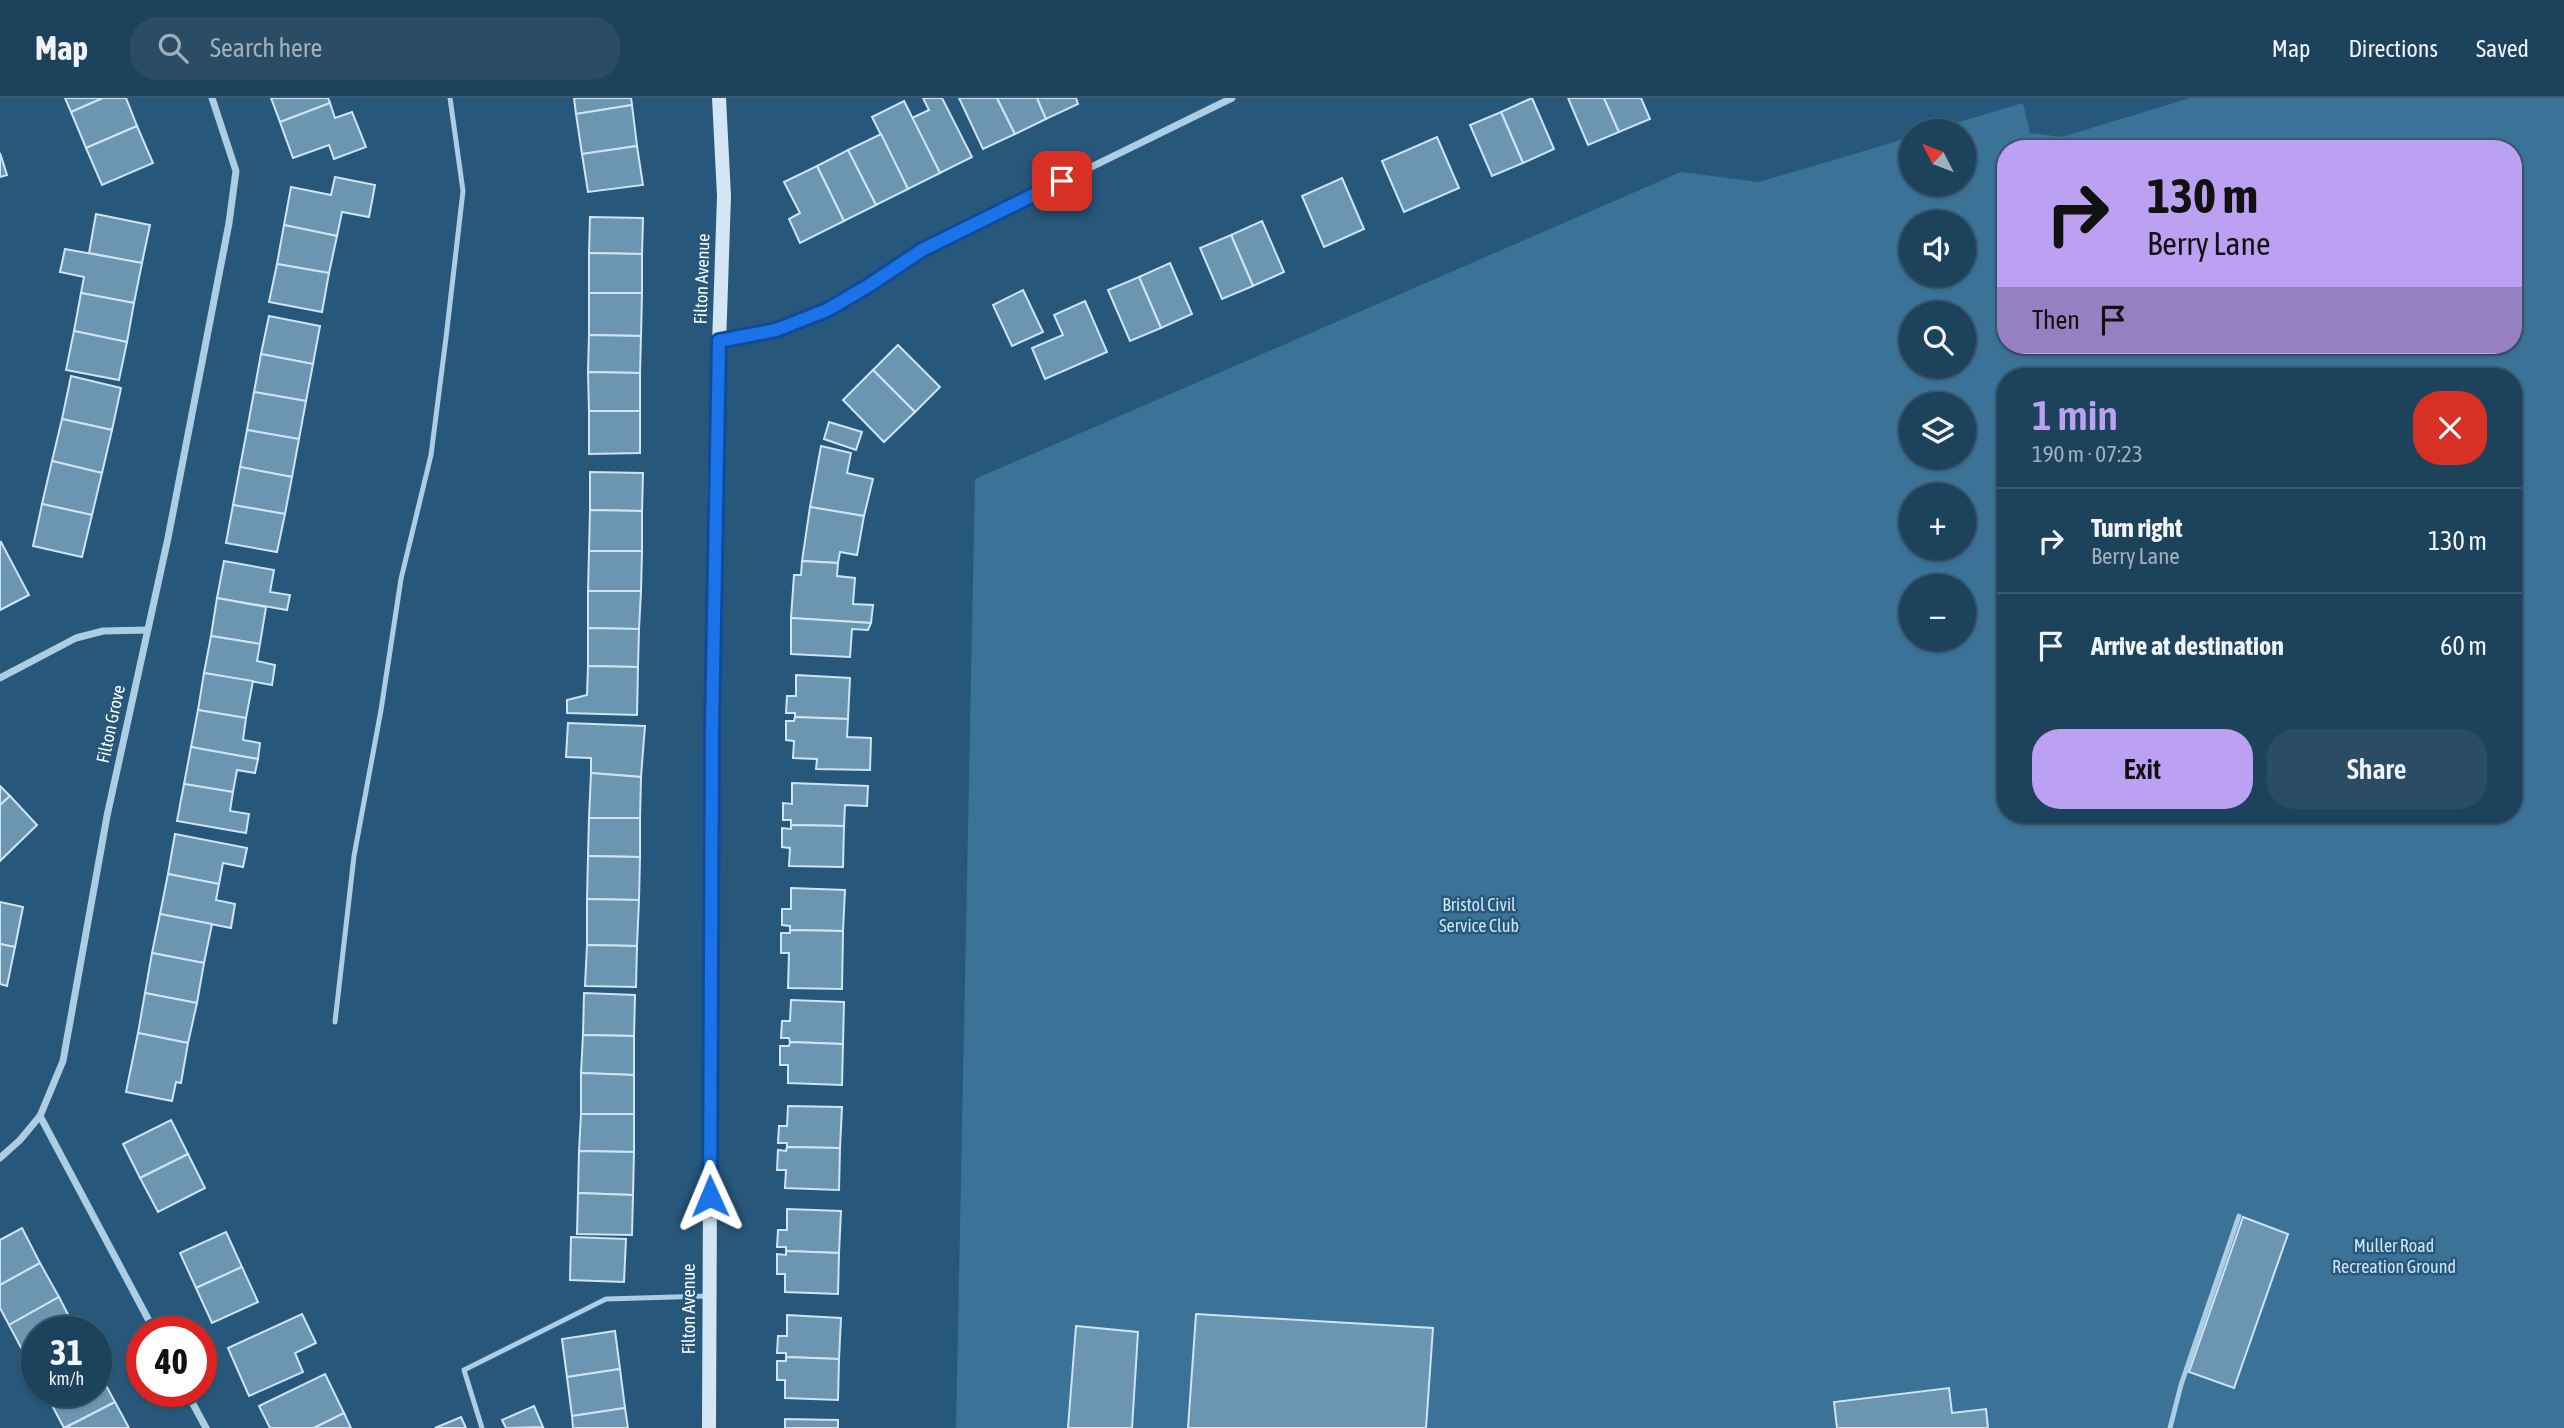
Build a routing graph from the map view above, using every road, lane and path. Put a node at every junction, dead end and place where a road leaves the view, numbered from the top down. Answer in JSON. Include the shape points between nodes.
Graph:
{"nodes":[{"id":1,"x":212,"y":98,"type":"edge"},
{"id":2,"x":450,"y":98,"type":"edge"},
{"id":3,"x":719,"y":98,"type":"edge"},
{"id":4,"x":1232,"y":98,"type":"edge"},
{"id":5,"x":719,"y":341,"type":"junction"},
{"id":6,"x":147,"y":630,"type":"junction"},
{"id":7,"x":0,"y":678,"type":"edge"},
{"id":8,"x":335,"y":1022,"type":"dead end"},
{"id":9,"x":40,"y":1116,"type":"junction"},
{"id":10,"x":0,"y":1158,"type":"edge"},
{"id":11,"x":2238,"y":1216,"type":"dead end"},
{"id":12,"x":708,"y":1296,"type":"junction"},
{"id":13,"x":146,"y":1316,"type":"edge"},
{"id":14,"x":195,"y":1407,"type":"edge"},
{"id":15,"x":206,"y":1428,"type":"edge"},
{"id":16,"x":482,"y":1428,"type":"edge"},
{"id":17,"x":709,"y":1428,"type":"edge"},
{"id":18,"x":2170,"y":1428,"type":"edge"}],
"edges":[{"from":1,"to":6,"type":"street","name":"Filton Grove","via":[[236,171]]},
{"from":2,"to":8,"type":"lane","via":[[463,191],[446,338],[431,455],[401,579],[354,856]]},
{"from":3,"to":5,"type":"street","name":"Filton Avenue","via":[[724,196]]},
{"from":4,"to":5,"type":"street","via":[[922,250],[827,310],[776,330]]},
{"from":5,"to":12,"type":"street","name":"Filton Avenue"},
{"from":6,"to":7,"type":"street","via":[[103,631],[76,639]]},
{"from":6,"to":9,"type":"street","name":"Filton Grove","via":[[63,1061]]},
{"from":9,"to":10,"type":"street","name":"Filton Grove"},
{"from":9,"to":13,"type":"street"},
{"from":11,"to":18,"type":"lane"},
{"from":12,"to":16,"type":"lane","via":[[606,1299],[464,1370]]},
{"from":12,"to":17,"type":"street","name":"Filton Avenue"},
{"from":14,"to":15,"type":"street"}]}
